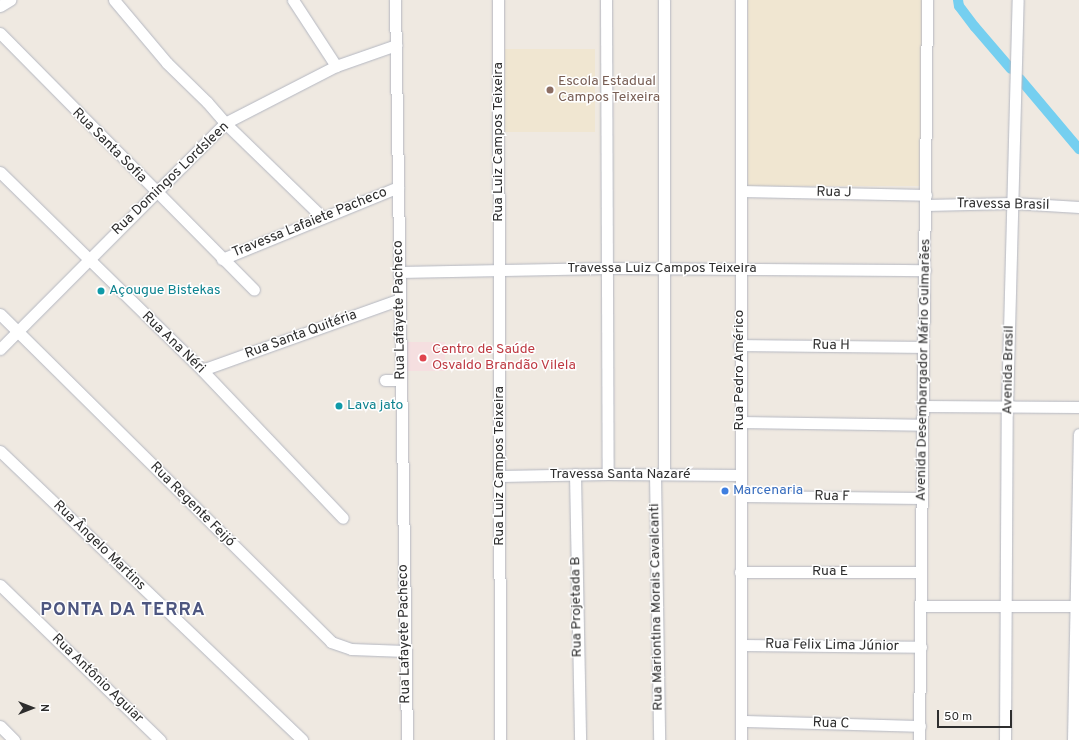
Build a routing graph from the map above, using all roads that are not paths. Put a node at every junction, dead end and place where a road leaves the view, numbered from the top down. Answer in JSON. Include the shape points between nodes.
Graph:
{"nodes":[{"id":1,"x":10,"y":0,"type":"edge"},
{"id":2,"x":114,"y":0,"type":"edge"},
{"id":3,"x":294,"y":0,"type":"edge"},
{"id":4,"x":395,"y":0,"type":"edge"},
{"id":5,"x":498,"y":0,"type":"edge"},
{"id":6,"x":606,"y":0,"type":"edge"},
{"id":7,"x":664,"y":0,"type":"edge"},
{"id":8,"x":741,"y":0,"type":"edge"},
{"id":9,"x":927,"y":0,"type":"edge"},
{"id":10,"x":1018,"y":0,"type":"edge"},
{"id":11,"x":0,"y":6,"type":"edge"},
{"id":12,"x":0,"y":33,"type":"edge"},
{"id":13,"x":396,"y":45,"type":"junction"},
{"id":14,"x":336,"y":66,"type":"junction"},
{"id":15,"x":225,"y":123,"type":"junction"},
{"id":16,"x":0,"y":172,"type":"edge"},
{"id":17,"x":398,"y":187,"type":"junction"},
{"id":18,"x":741,"y":192,"type":"junction"},
{"id":19,"x":156,"y":193,"type":"junction"},
{"id":20,"x":926,"y":200,"type":"junction"},
{"id":21,"x":1013,"y":203,"type":"junction"},
{"id":22,"x":1079,"y":207,"type":"edge"},
{"id":23,"x":322,"y":217,"type":"junction"},
{"id":24,"x":222,"y":259,"type":"junction"},
{"id":25,"x":88,"y":261,"type":"junction"},
{"id":26,"x":608,"y":268,"type":"junction"},
{"id":27,"x":664,"y":268,"type":"junction"},
{"id":28,"x":499,"y":270,"type":"junction"},
{"id":29,"x":740,"y":270,"type":"junction"},
{"id":30,"x":925,"y":270,"type":"junction"},
{"id":31,"x":399,"y":272,"type":"junction"},
{"id":32,"x":254,"y":290,"type":"dead end"},
{"id":33,"x":400,"y":299,"type":"junction"},
{"id":34,"x":0,"y":314,"type":"edge"},
{"id":35,"x":17,"y":331,"type":"junction"},
{"id":36,"x":740,"y":345,"type":"junction"},
{"id":37,"x":923,"y":347,"type":"junction"},
{"id":38,"x":0,"y":349,"type":"edge"},
{"id":39,"x":202,"y":370,"type":"junction"},
{"id":40,"x":385,"y":380,"type":"dead end"},
{"id":41,"x":401,"y":380,"type":"junction"},
{"id":42,"x":922,"y":406,"type":"junction"},
{"id":43,"x":1007,"y":407,"type":"junction"},
{"id":44,"x":1079,"y":407,"type":"edge"},
{"id":45,"x":740,"y":422,"type":"junction"},
{"id":46,"x":922,"y":425,"type":"junction"},
{"id":47,"x":1079,"y":434,"type":"edge"},
{"id":48,"x":0,"y":451,"type":"edge"},
{"id":49,"x":575,"y":474,"type":"junction"},
{"id":50,"x":608,"y":474,"type":"junction"},
{"id":51,"x":659,"y":474,"type":"junction"},
{"id":52,"x":741,"y":475,"type":"junction"},
{"id":53,"x":500,"y":476,"type":"junction"},
{"id":54,"x":1078,"y":485,"type":"edge"},
{"id":55,"x":742,"y":496,"type":"junction"},
{"id":56,"x":922,"y":498,"type":"junction"},
{"id":57,"x":343,"y":518,"type":"dead end"},
{"id":58,"x":740,"y":572,"type":"junction"},
{"id":59,"x":921,"y":572,"type":"junction"},
{"id":60,"x":0,"y":585,"type":"edge"},
{"id":61,"x":922,"y":606,"type":"junction"},
{"id":62,"x":1076,"y":606,"type":"edge"},
{"id":63,"x":1007,"y":607,"type":"junction"},
{"id":64,"x":742,"y":645,"type":"junction"},
{"id":65,"x":921,"y":647,"type":"junction"},
{"id":66,"x":405,"y":651,"type":"junction"},
{"id":67,"x":1077,"y":696,"type":"edge"},
{"id":68,"x":742,"y":721,"type":"junction"},
{"id":69,"x":0,"y":726,"type":"edge"},
{"id":70,"x":920,"y":726,"type":"junction"},
{"id":71,"x":14,"y":740,"type":"edge"},
{"id":72,"x":160,"y":740,"type":"edge"},
{"id":73,"x":302,"y":740,"type":"edge"},
{"id":74,"x":407,"y":740,"type":"edge"},
{"id":75,"x":500,"y":740,"type":"edge"},
{"id":76,"x":580,"y":740,"type":"edge"},
{"id":77,"x":659,"y":740,"type":"edge"},
{"id":78,"x":741,"y":740,"type":"edge"},
{"id":79,"x":919,"y":740,"type":"edge"},
{"id":80,"x":1005,"y":740,"type":"edge"},
{"id":81,"x":1073,"y":740,"type":"edge"}],
"edges":[{"from":1,"to":11,"type":"street"},
{"from":2,"to":15,"type":"street","via":[[162,58]]},
{"from":3,"to":14,"type":"street"},
{"from":4,"to":13,"type":"street","name":"Rua Lafayete Pacheco"},
{"from":5,"to":28,"type":"street","name":"Rua Luiz Campos Teixeira"},
{"from":6,"to":26,"type":"street"},
{"from":7,"to":27,"type":"street","name":"Rua Mariontina Morais Cavalcanti"},
{"from":8,"to":18,"type":"street","name":"Rua Pedro Américo"},
{"from":9,"to":20,"type":"street","name":"Avenida Desembargador Mário Guimarães"},
{"from":10,"to":21,"type":"street","name":"Avenida Brasil"},
{"from":12,"to":19,"type":"street","name":"Rua Santa Sofia"},
{"from":13,"to":14,"type":"street","name":"Rua Domingos Lordsleen"},
{"from":13,"to":17,"type":"street","name":"Rua Lafayete Pacheco"},
{"from":14,"to":15,"type":"street","name":"Rua Domingos Lordsleen"},
{"from":15,"to":19,"type":"street","name":"Rua Domingos Lordsleen"},
{"from":15,"to":23,"type":"street"},
{"from":16,"to":25,"type":"street","name":"Rua Ana Néri"},
{"from":17,"to":23,"type":"street","name":"Travessa Lafaiete Pacheco"},
{"from":17,"to":31,"type":"street","name":"Rua Lafayete Pacheco"},
{"from":18,"to":20,"type":"street","name":"Rua J"},
{"from":18,"to":29,"type":"street","name":"Rua Pedro Américo"},
{"from":19,"to":24,"type":"street","name":"Rua Santa Sofia"},
{"from":19,"to":25,"type":"street","name":"Rua Domingos Lordsleen"},
{"from":20,"to":21,"type":"street","name":"Travessa Brasil"},
{"from":20,"to":30,"type":"street","name":"Avenida Desembargador Mário Guimarães"},
{"from":21,"to":22,"type":"street","name":"Travessa Brasil"},
{"from":21,"to":43,"type":"street","name":"Avenida Brasil"},
{"from":23,"to":24,"type":"street","name":"Travessa Lafaiete Pacheco"},
{"from":24,"to":32,"type":"street","name":"Rua Santa Sofia"},
{"from":25,"to":35,"type":"street","name":"Rua Domingos Lordsleen"},
{"from":25,"to":39,"type":"street","name":"Rua Ana Néri"},
{"from":26,"to":27,"type":"street","name":"Travessa Luiz Campos Teixeira"},
{"from":26,"to":28,"type":"street","name":"Travessa Luiz Campos Teixeira"},
{"from":26,"to":50,"type":"street"},
{"from":27,"to":29,"type":"street","name":"Travessa Luiz Campos Teixeira"},
{"from":27,"to":51,"type":"street","name":"Rua Mariontina Morais Cavalcanti"},
{"from":28,"to":31,"type":"street","name":"Travessa Luiz Campos Teixeira"},
{"from":28,"to":53,"type":"street","name":"Rua Luiz Campos Teixeira"},
{"from":29,"to":30,"type":"street","name":"Travessa Luiz Campos Teixeira"},
{"from":29,"to":36,"type":"street","name":"Rua Pedro Américo"},
{"from":30,"to":37,"type":"street","name":"Avenida Desembargador Mário Guimarães"},
{"from":31,"to":33,"type":"street","name":"Rua Lafayete Pacheco"},
{"from":33,"to":39,"type":"street","name":"Rua Santa Quitéria"},
{"from":33,"to":41,"type":"street","name":"Rua Lafayete Pacheco"},
{"from":34,"to":35,"type":"street","name":"Rua Regente Feijó"},
{"from":35,"to":38,"type":"street","name":"Rua Domingos Lordsleen"},
{"from":35,"to":66,"type":"street","name":"Rua Regente Feijó","via":[[331,642],[351,649]]},
{"from":36,"to":37,"type":"street","name":"Rua H"},
{"from":36,"to":45,"type":"street","name":"Rua Pedro Américo"},
{"from":37,"to":42,"type":"street","name":"Avenida Desembargador Mário Guimarães"},
{"from":39,"to":57,"type":"street","name":"Rua Ana Néri"},
{"from":40,"to":41,"type":"street"},
{"from":41,"to":66,"type":"street","name":"Rua Lafayete Pacheco"},
{"from":42,"to":43,"type":"street"},
{"from":42,"to":46,"type":"street","name":"Avenida Desembargador Mário Guimarães"},
{"from":43,"to":44,"type":"street"},
{"from":43,"to":63,"type":"street","name":"Avenida Brasil"},
{"from":45,"to":46,"type":"street"},
{"from":45,"to":52,"type":"street","name":"Rua Pedro Américo"},
{"from":46,"to":56,"type":"street","name":"Avenida Desembargador Mário Guimarães"},
{"from":47,"to":54,"type":"street"},
{"from":48,"to":73,"type":"street","name":"Rua Ângelo Martins"},
{"from":49,"to":50,"type":"street","name":"Travessa Santa Nazaré"},
{"from":49,"to":53,"type":"street","name":"Travessa Santa Nazaré"},
{"from":49,"to":76,"type":"street","name":"Rua Projetada B"},
{"from":50,"to":51,"type":"street","name":"Travessa Santa Nazaré"},
{"from":51,"to":52,"type":"street","name":"Travessa Santa Nazaré"},
{"from":51,"to":77,"type":"street","name":"Rua Mariontina Morais Cavalcanti"},
{"from":52,"to":55,"type":"street","name":"Rua Pedro Américo"},
{"from":53,"to":75,"type":"street","name":"Rua Luiz Campos Teixeira"},
{"from":54,"to":62,"type":"street"},
{"from":55,"to":56,"type":"street","name":"Rua F"},
{"from":55,"to":58,"type":"street","name":"Rua Pedro Américo"},
{"from":56,"to":59,"type":"street","name":"Avenida Desembargador Mário Guimarães"},
{"from":58,"to":59,"type":"street","name":"Rua E"},
{"from":58,"to":64,"type":"street","name":"Rua Pedro Américo"},
{"from":59,"to":61,"type":"street","name":"Avenida Desembargador Mário Guimarães"},
{"from":60,"to":72,"type":"street","name":"Rua Antônio Aguiar"},
{"from":61,"to":63,"type":"street"},
{"from":61,"to":65,"type":"street","name":"Avenida Desembargador Mário Guimarães"},
{"from":62,"to":63,"type":"street"},
{"from":62,"to":67,"type":"street"},
{"from":63,"to":80,"type":"street","name":"Avenida Brasil"},
{"from":64,"to":65,"type":"street","name":"Rua Felix Lima Júnior"},
{"from":64,"to":68,"type":"street","name":"Rua Pedro Américo"},
{"from":65,"to":70,"type":"street","name":"Avenida Desembargador Mário Guimarães"},
{"from":66,"to":74,"type":"street","name":"Rua Lafayete Pacheco"},
{"from":67,"to":81,"type":"street"},
{"from":68,"to":70,"type":"street","name":"Rua C"},
{"from":68,"to":78,"type":"street","name":"Rua Pedro Américo"},
{"from":69,"to":71,"type":"street"},
{"from":70,"to":79,"type":"street","name":"Avenida Desembargador Mário Guimarães"}]}
